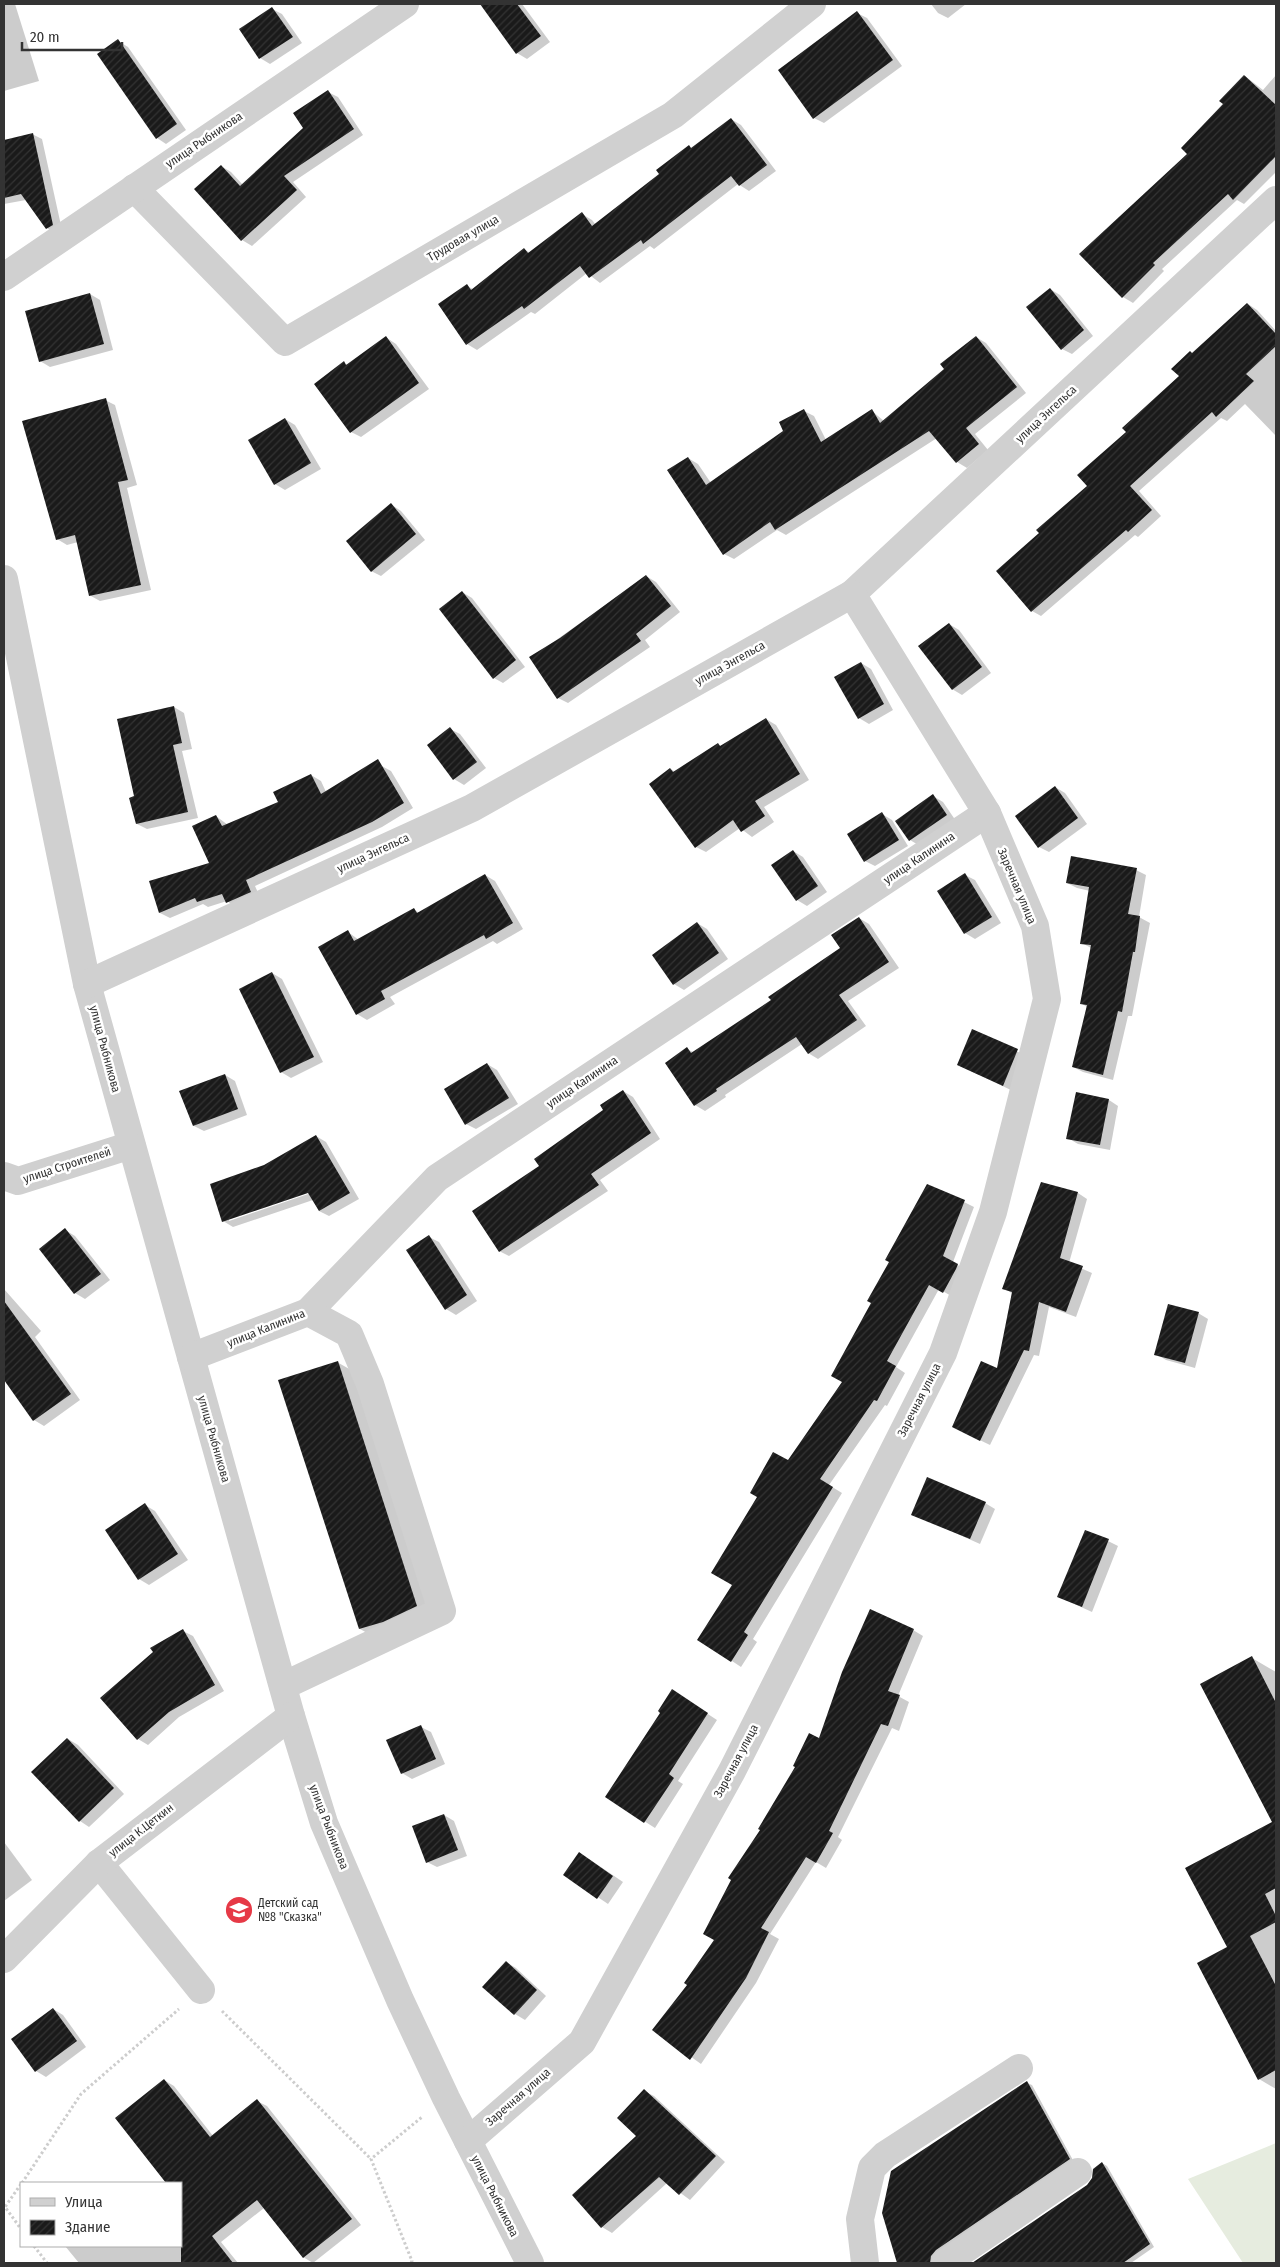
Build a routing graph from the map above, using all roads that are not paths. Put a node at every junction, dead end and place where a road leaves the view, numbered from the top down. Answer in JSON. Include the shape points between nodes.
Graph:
{"nodes":[{"id":1,"x":405,"y":4,"type":"edge"},
{"id":2,"x":812,"y":4,"type":"edge"},
{"id":3,"x":134,"y":188,"type":"junction"},
{"id":4,"x":1276,"y":200,"type":"edge"},
{"id":5,"x":4,"y":277,"type":"edge"},
{"id":6,"x":4,"y":579,"type":"edge"},
{"id":7,"x":852,"y":594,"type":"junction"},
{"id":8,"x":986,"y":813,"type":"junction"},
{"id":9,"x":88,"y":984,"type":"junction"},
{"id":10,"x":132,"y":1147,"type":"junction"},
{"id":11,"x":9,"y":1183,"type":"edge"},
{"id":12,"x":308,"y":1312,"type":"junction"},
{"id":13,"x":191,"y":1357,"type":"junction"},
{"id":14,"x":283,"y":1686,"type":"junction"},
{"id":15,"x":292,"y":1716,"type":"junction"},
{"id":16,"x":99,"y":1863,"type":"junction"},
{"id":17,"x":4,"y":1959,"type":"edge"},
{"id":18,"x":201,"y":1990,"type":"road end"},
{"id":19,"x":1020,"y":2068,"type":"dead end"},
{"id":20,"x":468,"y":2141,"type":"junction"},
{"id":21,"x":1078,"y":2172,"type":"dead end"},
{"id":22,"x":530,"y":2263,"type":"edge"},
{"id":23,"x":865,"y":2263,"type":"edge"},
{"id":24,"x":945,"y":2263,"type":"edge"}],
"edges":[{"from":1,"to":3,"type":"street","name":"улица Рыбникова"},
{"from":2,"to":3,"type":"street","name":"Трудовая улица","via":[[674,115],[285,342]]},
{"from":3,"to":5,"type":"street","name":"улица Рыбникова"},
{"from":4,"to":7,"type":"street","name":"улица Энгельса"},
{"from":6,"to":9,"type":"street","name":"улица Рыбникова"},
{"from":7,"to":8,"type":"street","name":"Заречная улица"},
{"from":7,"to":9,"type":"street","name":"улица Энгельса","via":[[472,808]]},
{"from":8,"to":12,"type":"street","name":"улица Калинина","via":[[437,1178]]},
{"from":8,"to":20,"type":"street","name":"Заречная улица","via":[[1035,926],[1047,999],[993,1212],[943,1353],[732,1771],[582,2042]]},
{"from":9,"to":10,"type":"street","name":"улица Рыбникова"},
{"from":10,"to":11,"type":"street","name":"улица Строителей"},
{"from":10,"to":13,"type":"street","name":"улица Рыбникова"},
{"from":12,"to":13,"type":"street","name":"улица Калинина"},
{"from":12,"to":14,"type":"street","via":[[349,1334],[370,1384],[442,1611]]},
{"from":13,"to":14,"type":"street","name":"улица Рыбникова"},
{"from":14,"to":15,"type":"street","name":"улица Рыбникова"},
{"from":15,"to":16,"type":"street","name":"улица К.Цеткин"},
{"from":15,"to":20,"type":"street","name":"улица Рыбникова","via":[[324,1823],[400,2000]]},
{"from":16,"to":17,"type":"street","name":"улица К.Цеткин"},
{"from":16,"to":18,"type":"street"},
{"from":19,"to":23,"type":"street","via":[[885,2154],[872,2168],[860,2219]]},
{"from":20,"to":22,"type":"street","name":"улица Рыбникова"},
{"from":21,"to":24,"type":"street"}]}
